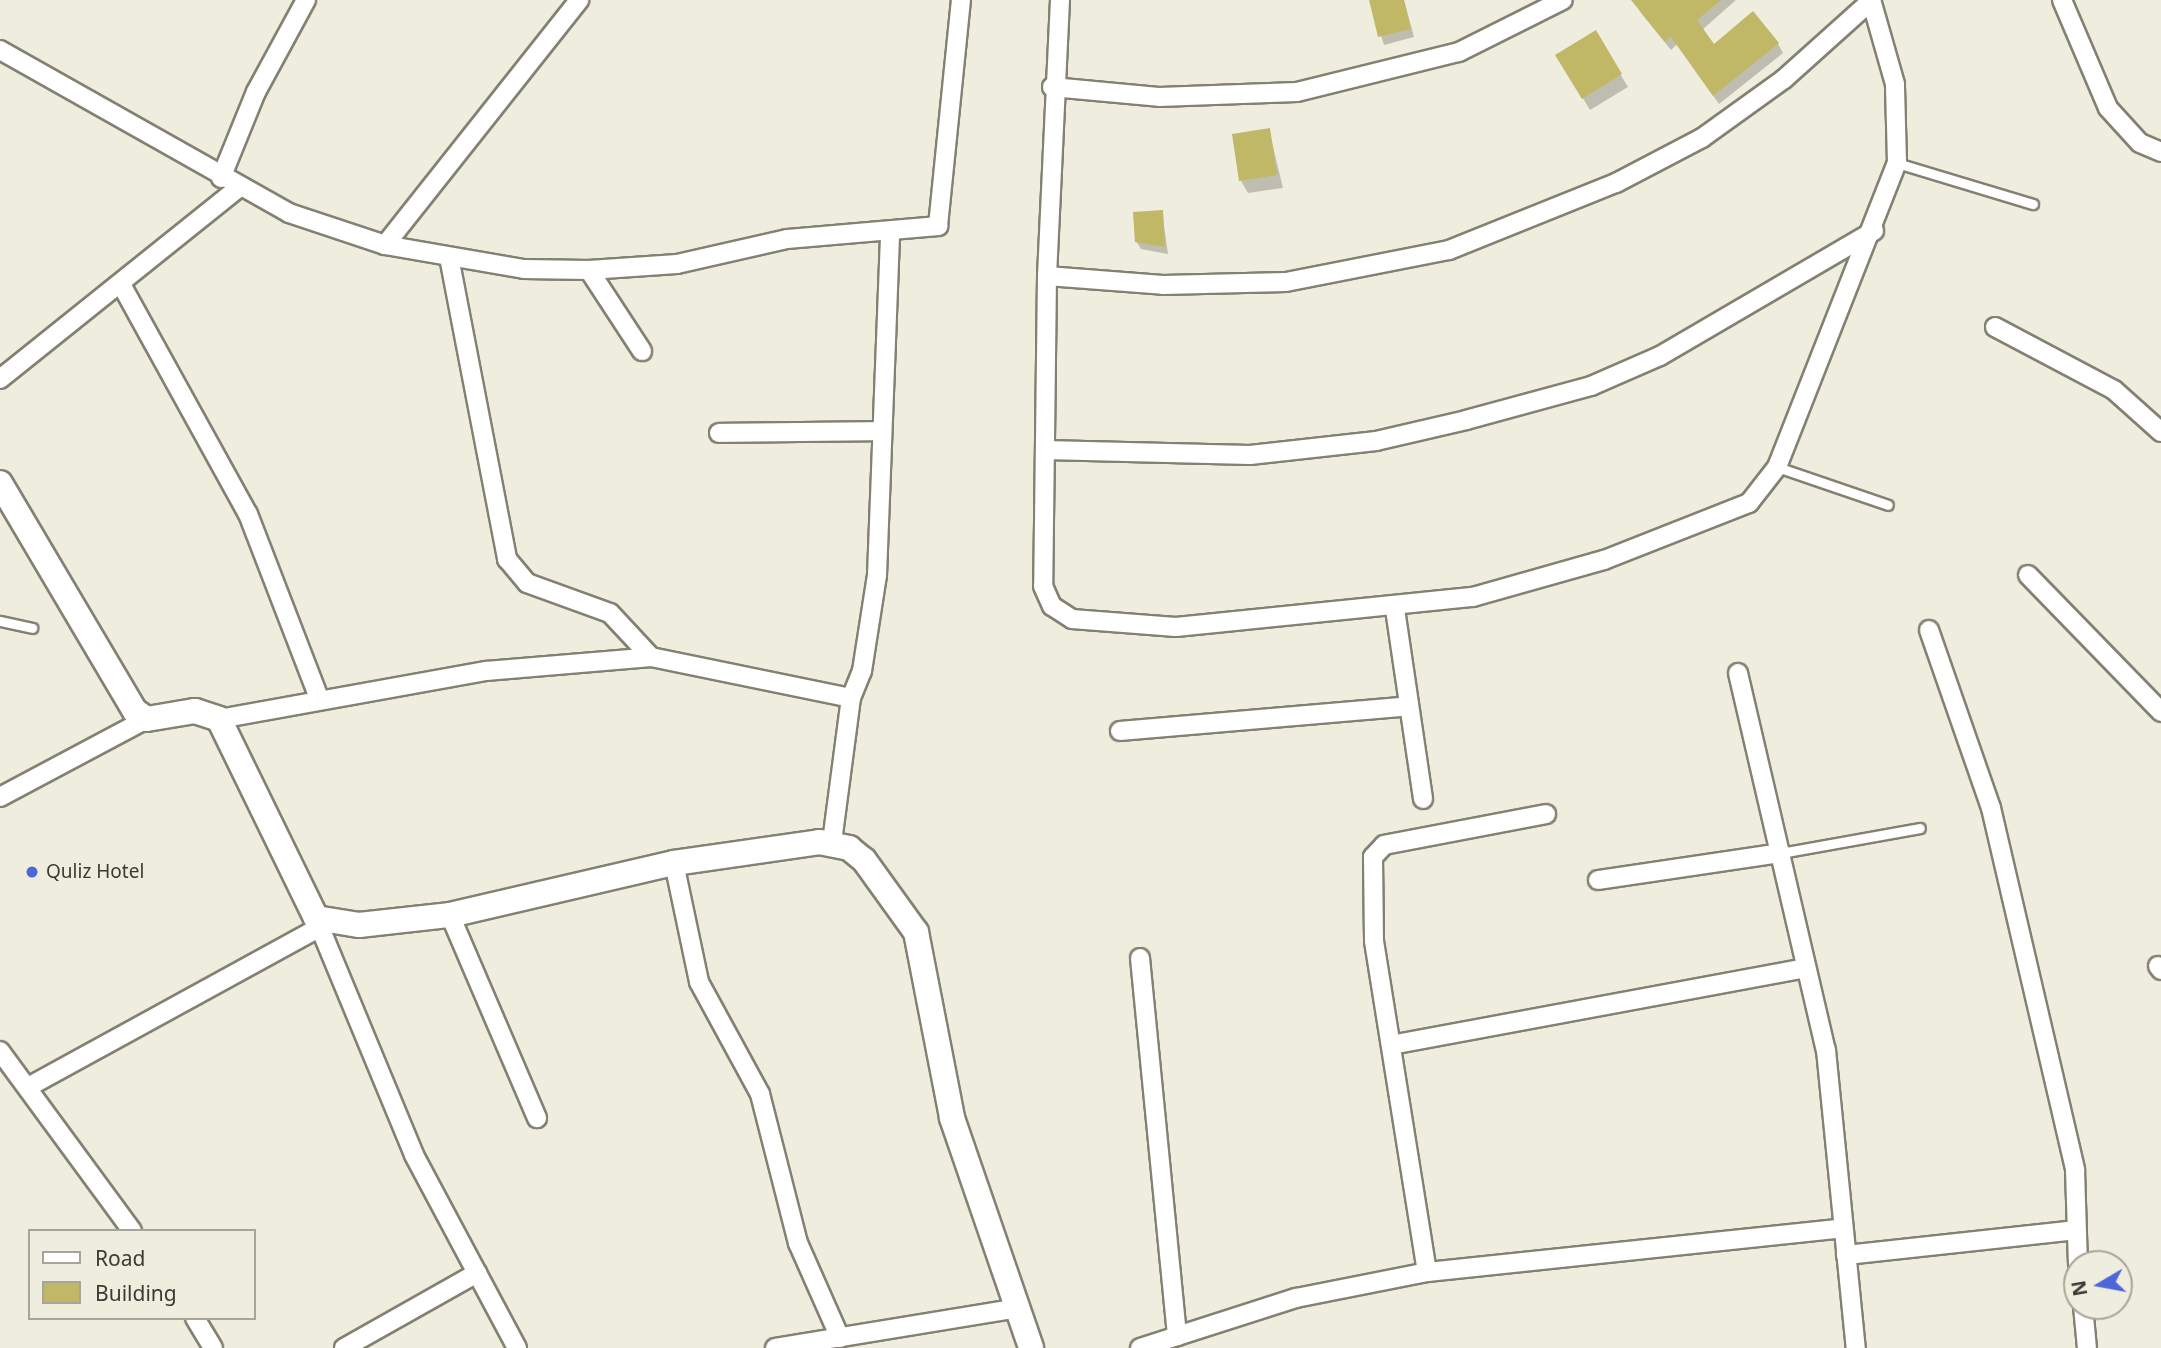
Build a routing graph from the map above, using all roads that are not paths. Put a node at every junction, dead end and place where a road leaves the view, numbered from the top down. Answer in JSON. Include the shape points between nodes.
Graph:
{"nodes":[{"id":1,"x":306,"y":0,"type":"edge"},
{"id":2,"x":579,"y":0,"type":"edge"},
{"id":3,"x":961,"y":0,"type":"edge"},
{"id":4,"x":1060,"y":0,"type":"edge"},
{"id":5,"x":1563,"y":0,"type":"edge"},
{"id":6,"x":1871,"y":0,"type":"edge"},
{"id":7,"x":2062,"y":0,"type":"edge"},
{"id":8,"x":0,"y":50,"type":"edge"},
{"id":9,"x":1052,"y":87,"type":"junction"},
{"id":10,"x":2161,"y":152,"type":"edge"},
{"id":11,"x":1897,"y":163,"type":"junction"},
{"id":12,"x":221,"y":178,"type":"junction"},
{"id":13,"x":238,"y":188,"type":"junction"},
{"id":14,"x":2033,"y":204,"type":"dead end"},
{"id":15,"x":1874,"y":231,"type":"junction"},
{"id":16,"x":890,"y":232,"type":"junction"},
{"id":17,"x":385,"y":245,"type":"junction"},
{"id":18,"x":449,"y":257,"type":"junction"},
{"id":19,"x":589,"y":270,"type":"junction"},
{"id":20,"x":1046,"y":276,"type":"junction"},
{"id":21,"x":122,"y":286,"type":"junction"},
{"id":22,"x":1995,"y":327,"type":"dead end"},
{"id":23,"x":642,"y":351,"type":"dead end"},
{"id":24,"x":0,"y":379,"type":"edge"},
{"id":25,"x":882,"y":432,"type":"junction"},
{"id":26,"x":2161,"y":432,"type":"edge"},
{"id":27,"x":719,"y":433,"type":"dead end"},
{"id":28,"x":1045,"y":450,"type":"junction"},
{"id":29,"x":1776,"y":467,"type":"junction"},
{"id":30,"x":0,"y":483,"type":"edge"},
{"id":31,"x":1888,"y":505,"type":"dead end"},
{"id":32,"x":2028,"y":575,"type":"dead end"},
{"id":33,"x":1395,"y":609,"type":"junction"},
{"id":34,"x":0,"y":621,"type":"edge"},
{"id":35,"x":32,"y":628,"type":"dead end"},
{"id":36,"x":1929,"y":630,"type":"dead end"},
{"id":37,"x":651,"y":657,"type":"junction"},
{"id":38,"x":1738,"y":673,"type":"dead end"},
{"id":39,"x":319,"y":698,"type":"junction"},
{"id":40,"x":851,"y":698,"type":"junction"},
{"id":41,"x":1409,"y":706,"type":"junction"},
{"id":42,"x":2161,"y":712,"type":"edge"},
{"id":43,"x":147,"y":719,"type":"junction"},
{"id":44,"x":219,"y":719,"type":"junction"},
{"id":45,"x":1120,"y":731,"type":"dead end"},
{"id":46,"x":0,"y":797,"type":"edge"},
{"id":47,"x":1423,"y":799,"type":"dead end"},
{"id":48,"x":1546,"y":814,"type":"dead end"},
{"id":49,"x":1920,"y":828,"type":"dead end"},
{"id":50,"x":832,"y":842,"type":"junction"},
{"id":51,"x":1781,"y":853,"type":"junction"},
{"id":52,"x":674,"y":863,"type":"junction"},
{"id":53,"x":1598,"y":880,"type":"dead end"},
{"id":54,"x":450,"y":915,"type":"junction"},
{"id":55,"x":318,"y":923,"type":"junction"},
{"id":56,"x":1140,"y":958,"type":"dead end"},
{"id":57,"x":1806,"y":968,"type":"junction"},
{"id":58,"x":1391,"y":1045,"type":"junction"},
{"id":59,"x":0,"y":1051,"type":"edge"},
{"id":60,"x":28,"y":1087,"type":"junction"},
{"id":61,"x":537,"y":1118,"type":"dead end"},
{"id":62,"x":1843,"y":1228,"type":"junction"},
{"id":63,"x":131,"y":1229,"type":"edge"},
{"id":64,"x":2075,"y":1230,"type":"junction"},
{"id":65,"x":2077,"y":1250,"type":"edge"},
{"id":66,"x":1846,"y":1255,"type":"junction"},
{"id":67,"x":1427,"y":1272,"type":"junction"},
{"id":68,"x":477,"y":1273,"type":"junction"},
{"id":69,"x":1020,"y":1308,"type":"junction"},
{"id":70,"x":196,"y":1320,"type":"edge"},
{"id":71,"x":2084,"y":1320,"type":"edge"},
{"id":72,"x":1177,"y":1336,"type":"junction"},
{"id":73,"x":841,"y":1338,"type":"junction"},
{"id":74,"x":213,"y":1348,"type":"edge"},
{"id":75,"x":344,"y":1348,"type":"edge"},
{"id":76,"x":517,"y":1348,"type":"edge"},
{"id":77,"x":775,"y":1348,"type":"edge"},
{"id":78,"x":1031,"y":1348,"type":"edge"},
{"id":79,"x":1140,"y":1348,"type":"edge"},
{"id":80,"x":1856,"y":1348,"type":"edge"},
{"id":81,"x":2087,"y":1348,"type":"edge"}],
"edges":[{"from":1,"to":12,"type":"street","via":[[256,92]]},
{"from":2,"to":17,"type":"street"},
{"from":3,"to":16,"type":"street","via":[[941,220],[932,229]]},
{"from":4,"to":9,"type":"street"},
{"from":5,"to":9,"type":"street","via":[[1459,52],[1297,92],[1159,97]]},
{"from":6,"to":11,"type":"street","via":[[1895,84]]},
{"from":6,"to":20,"type":"street","via":[[1784,79],[1702,138],[1616,183],[1450,250],[1286,282],[1163,285]]},
{"from":7,"to":10,"type":"street","via":[[2108,108],[2140,143]]},
{"from":8,"to":12,"type":"street"},
{"from":9,"to":20,"type":"street"},
{"from":11,"to":14,"type":"lane"},
{"from":11,"to":15,"type":"street"},
{"from":12,"to":13,"type":"street"},
{"from":13,"to":17,"type":"street"},
{"from":13,"to":21,"type":"street"},
{"from":15,"to":28,"type":"street","via":[[1766,299],[1650,361],[1591,386],[1478,417],[1377,441],[1250,455]]},
{"from":15,"to":29,"type":"street"},
{"from":16,"to":19,"type":"street","via":[[787,239],[677,264]]},
{"from":16,"to":25,"type":"street"},
{"from":17,"to":18,"type":"street"},
{"from":18,"to":19,"type":"street","via":[[524,269]]},
{"from":18,"to":37,"type":"street","via":[[507,559],[527,583],[610,613]]},
{"from":19,"to":23,"type":"street"},
{"from":20,"to":28,"type":"street"},
{"from":21,"to":24,"type":"street"},
{"from":21,"to":39,"type":"street","via":[[248,514]]},
{"from":22,"to":26,"type":"street","via":[[2114,390]]},
{"from":25,"to":27,"type":"street"},
{"from":25,"to":40,"type":"street","via":[[873,612]]},
{"from":28,"to":33,"type":"street","via":[[1043,586],[1052,606],[1072,619],[1176,627]]},
{"from":29,"to":31,"type":"lane"},
{"from":29,"to":33,"type":"street","via":[[1749,503],[1662,540],[1538,581]]},
{"from":30,"to":43,"type":"street","via":[[107,668],[135,711]]},
{"from":32,"to":42,"type":"street"},
{"from":33,"to":41,"type":"street"},
{"from":34,"to":35,"type":"lane"},
{"from":36,"to":64,"type":"street","via":[[1991,808],[2075,1170]]},
{"from":37,"to":39,"type":"street","via":[[486,671]]},
{"from":37,"to":40,"type":"street"},
{"from":38,"to":51,"type":"street"},
{"from":39,"to":44,"type":"street"},
{"from":40,"to":50,"type":"street"},
{"from":41,"to":45,"type":"street"},
{"from":41,"to":47,"type":"street"},
{"from":43,"to":44,"type":"street","via":[[185,711]]},
{"from":43,"to":46,"type":"street"},
{"from":44,"to":55,"type":"street"},
{"from":48,"to":58,"type":"street","via":[[1384,845],[1373,857],[1372,915]]},
{"from":49,"to":51,"type":"lane"},
{"from":50,"to":52,"type":"street"},
{"from":50,"to":69,"type":"street","via":[[877,874],[916,932],[952,1118]]},
{"from":51,"to":53,"type":"street"},
{"from":51,"to":57,"type":"street"},
{"from":52,"to":54,"type":"street"},
{"from":52,"to":73,"type":"street","via":[[699,982],[760,1094],[798,1243]]},
{"from":54,"to":55,"type":"street","via":[[359,925]]},
{"from":54,"to":61,"type":"street"},
{"from":55,"to":60,"type":"street"},
{"from":55,"to":68,"type":"street","via":[[414,1155]]},
{"from":56,"to":72,"type":"street"},
{"from":57,"to":58,"type":"street"},
{"from":57,"to":62,"type":"street","via":[[1826,1050]]},
{"from":58,"to":67,"type":"street"},
{"from":59,"to":60,"type":"street"},
{"from":60,"to":63,"type":"street"},
{"from":62,"to":66,"type":"street"},
{"from":62,"to":67,"type":"street"},
{"from":64,"to":65,"type":"street"},
{"from":64,"to":66,"type":"street"},
{"from":66,"to":80,"type":"street"},
{"from":67,"to":72,"type":"street","via":[[1296,1298]]},
{"from":68,"to":75,"type":"street"},
{"from":68,"to":76,"type":"street"},
{"from":69,"to":73,"type":"street"},
{"from":69,"to":78,"type":"street"},
{"from":70,"to":74,"type":"street"},
{"from":71,"to":81,"type":"street"},
{"from":72,"to":79,"type":"street"},
{"from":73,"to":77,"type":"street"}]}
